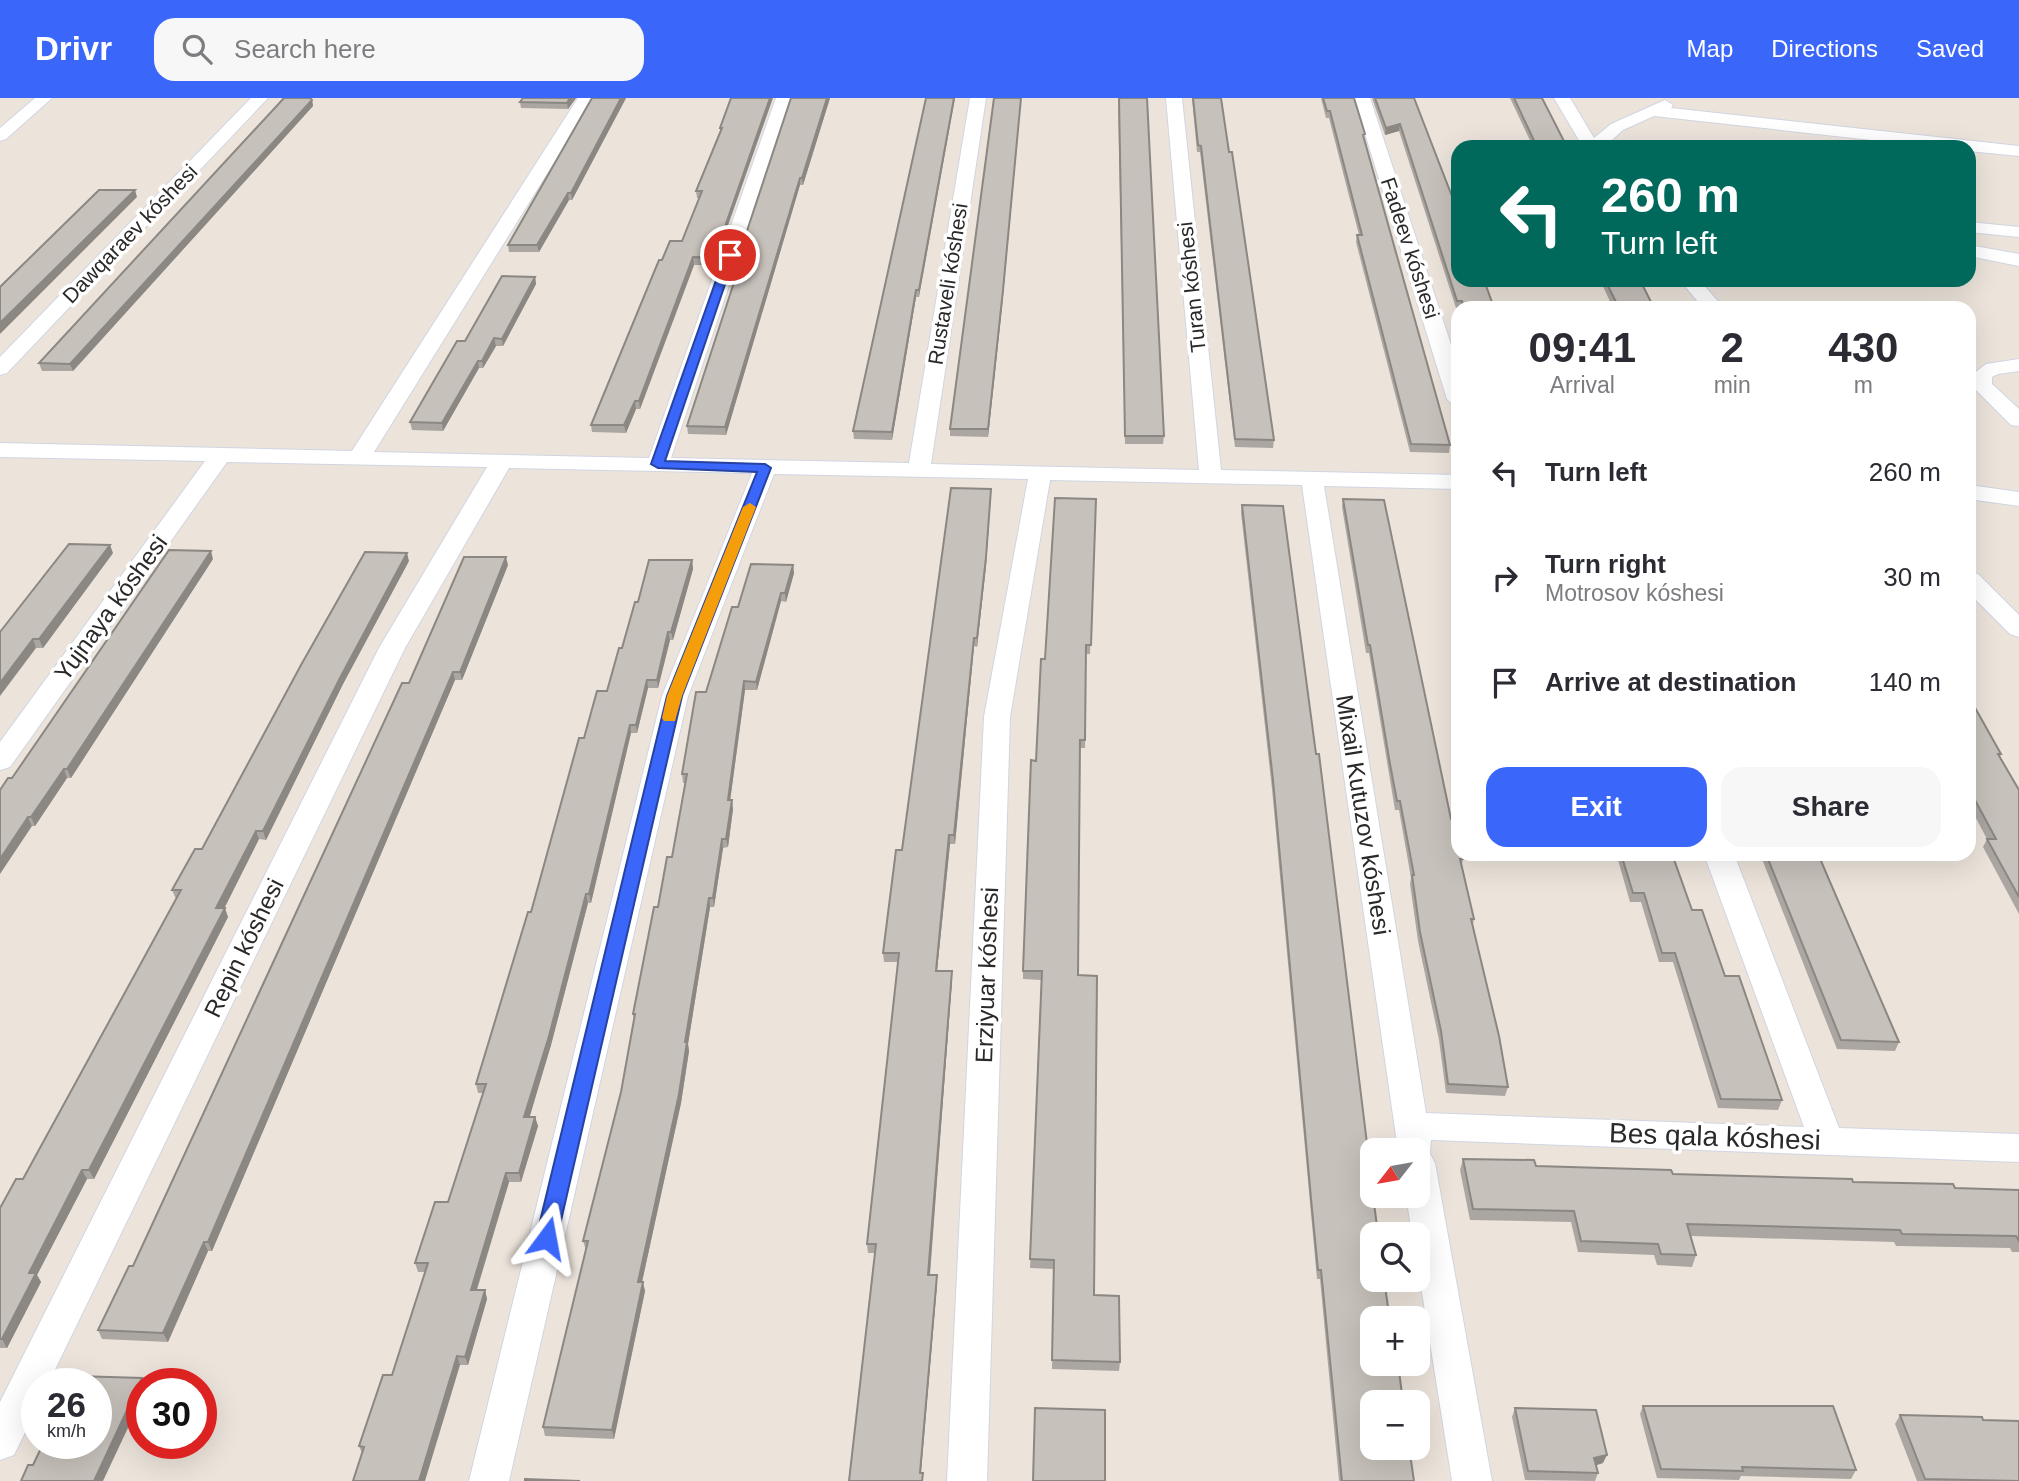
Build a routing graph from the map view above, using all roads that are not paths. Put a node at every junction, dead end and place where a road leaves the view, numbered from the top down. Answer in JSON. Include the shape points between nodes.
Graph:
{"nodes":[{"id":1,"x":44,"y":98,"type":"edge"},
{"id":2,"x":260,"y":98,"type":"edge"},
{"id":3,"x":586,"y":98,"type":"edge"},
{"id":4,"x":785,"y":98,"type":"edge"},
{"id":5,"x":978,"y":98,"type":"edge"},
{"id":6,"x":1174,"y":98,"type":"edge"},
{"id":7,"x":1362,"y":98,"type":"edge"},
{"id":8,"x":1562,"y":98,"type":"edge"},
{"id":9,"x":1684,"y":98,"type":"edge"},
{"id":10,"x":1650,"y":111,"type":"junction"},
{"id":11,"x":0,"y":136,"type":"edge"},
{"id":12,"x":1589,"y":140,"type":"edge"},
{"id":13,"x":1601,"y":140,"type":"edge"},
{"id":14,"x":1924,"y":140,"type":"edge"},
{"id":15,"x":1976,"y":145,"type":"edge"},
{"id":16,"x":2019,"y":150,"type":"edge"},
{"id":17,"x":1976,"y":228,"type":"edge"},
{"id":18,"x":2019,"y":232,"type":"edge"},
{"id":19,"x":1976,"y":252,"type":"edge"},
{"id":20,"x":2019,"y":260,"type":"edge"},
{"id":21,"x":1695,"y":287,"type":"edge"},
{"id":22,"x":1708,"y":301,"type":"edge"},
{"id":23,"x":2019,"y":365,"type":"edge"},
{"id":24,"x":0,"y":369,"type":"edge"},
{"id":25,"x":1451,"y":376,"type":"edge"},
{"id":26,"x":2019,"y":420,"type":"edge"},
{"id":27,"x":0,"y":450,"type":"edge"},
{"id":28,"x":221,"y":454,"type":"junction"},
{"id":29,"x":359,"y":458,"type":"junction"},
{"id":30,"x":502,"y":461,"type":"junction"},
{"id":31,"x":658,"y":464,"type":"junction"},
{"id":32,"x":765,"y":468,"type":"junction"},
{"id":33,"x":919,"y":470,"type":"junction"},
{"id":34,"x":1040,"y":473,"type":"junction"},
{"id":35,"x":1211,"y":477,"type":"junction"},
{"id":36,"x":1312,"y":479,"type":"junction"},
{"id":37,"x":1451,"y":482,"type":"edge"},
{"id":38,"x":1976,"y":493,"type":"edge"},
{"id":39,"x":2019,"y":499,"type":"edge"},
{"id":40,"x":1976,"y":586,"type":"edge"},
{"id":41,"x":2019,"y":629,"type":"edge"},
{"id":42,"x":0,"y":761,"type":"edge"},
{"id":43,"x":1722,"y":861,"type":"edge"},
{"id":44,"x":1413,"y":1138,"type":"edge"},
{"id":45,"x":1430,"y":1138,"type":"edge"},
{"id":46,"x":1826,"y":1139,"type":"junction"},
{"id":47,"x":2019,"y":1148,"type":"edge"},
{"id":48,"x":1426,"y":1208,"type":"edge"},
{"id":49,"x":0,"y":1442,"type":"edge"},
{"id":50,"x":489,"y":1481,"type":"edge"},
{"id":51,"x":967,"y":1481,"type":"edge"},
{"id":52,"x":1472,"y":1481,"type":"edge"}],
"edges":[{"from":1,"to":11,"type":"street"},
{"from":2,"to":24,"type":"street","name":"Dawqaraev kóshesi"},
{"from":3,"to":29,"type":"street"},
{"from":4,"to":31,"type":"street"},
{"from":5,"to":33,"type":"street","name":"Rustaveli kóshesi"},
{"from":6,"to":35,"type":"street","name":"Turan kóshesi"},
{"from":7,"to":25,"type":"street","name":"Fadeev kóshesi"},
{"from":8,"to":12,"type":"street"},
{"from":9,"to":10,"type":"street"},
{"from":10,"to":13,"type":"street"},
{"from":10,"to":14,"type":"street"},
{"from":15,"to":16,"type":"street"},
{"from":17,"to":18,"type":"street"},
{"from":19,"to":20,"type":"street"},
{"from":21,"to":22,"type":"street"},
{"from":23,"to":26,"type":"street","via":[[1993,368],[1982,375],[1982,386]]},
{"from":27,"to":28,"type":"street"},
{"from":28,"to":29,"type":"street"},
{"from":28,"to":42,"type":"street","name":"Yujnaya kóshesi"},
{"from":29,"to":30,"type":"street"},
{"from":30,"to":31,"type":"street"},
{"from":30,"to":49,"type":"street","name":"Repin kóshesi","via":[[393,648]]},
{"from":31,"to":32,"type":"street"},
{"from":32,"to":33,"type":"street"},
{"from":32,"to":50,"type":"street","via":[[675,696]]},
{"from":33,"to":34,"type":"street"},
{"from":34,"to":35,"type":"street"},
{"from":34,"to":51,"type":"street","name":"Erziyuar kóshesi","via":[[997,717]]},
{"from":35,"to":36,"type":"street"},
{"from":36,"to":37,"type":"street"},
{"from":36,"to":44,"type":"street","name":"Mixail Kutuzov kóshesi"},
{"from":38,"to":39,"type":"street"},
{"from":40,"to":41,"type":"street"},
{"from":43,"to":46,"type":"street"},
{"from":45,"to":46,"type":"street","name":"Bes qala kóshesi"},
{"from":46,"to":47,"type":"street","name":"Bes qala kóshesi"},
{"from":48,"to":52,"type":"street"}]}
